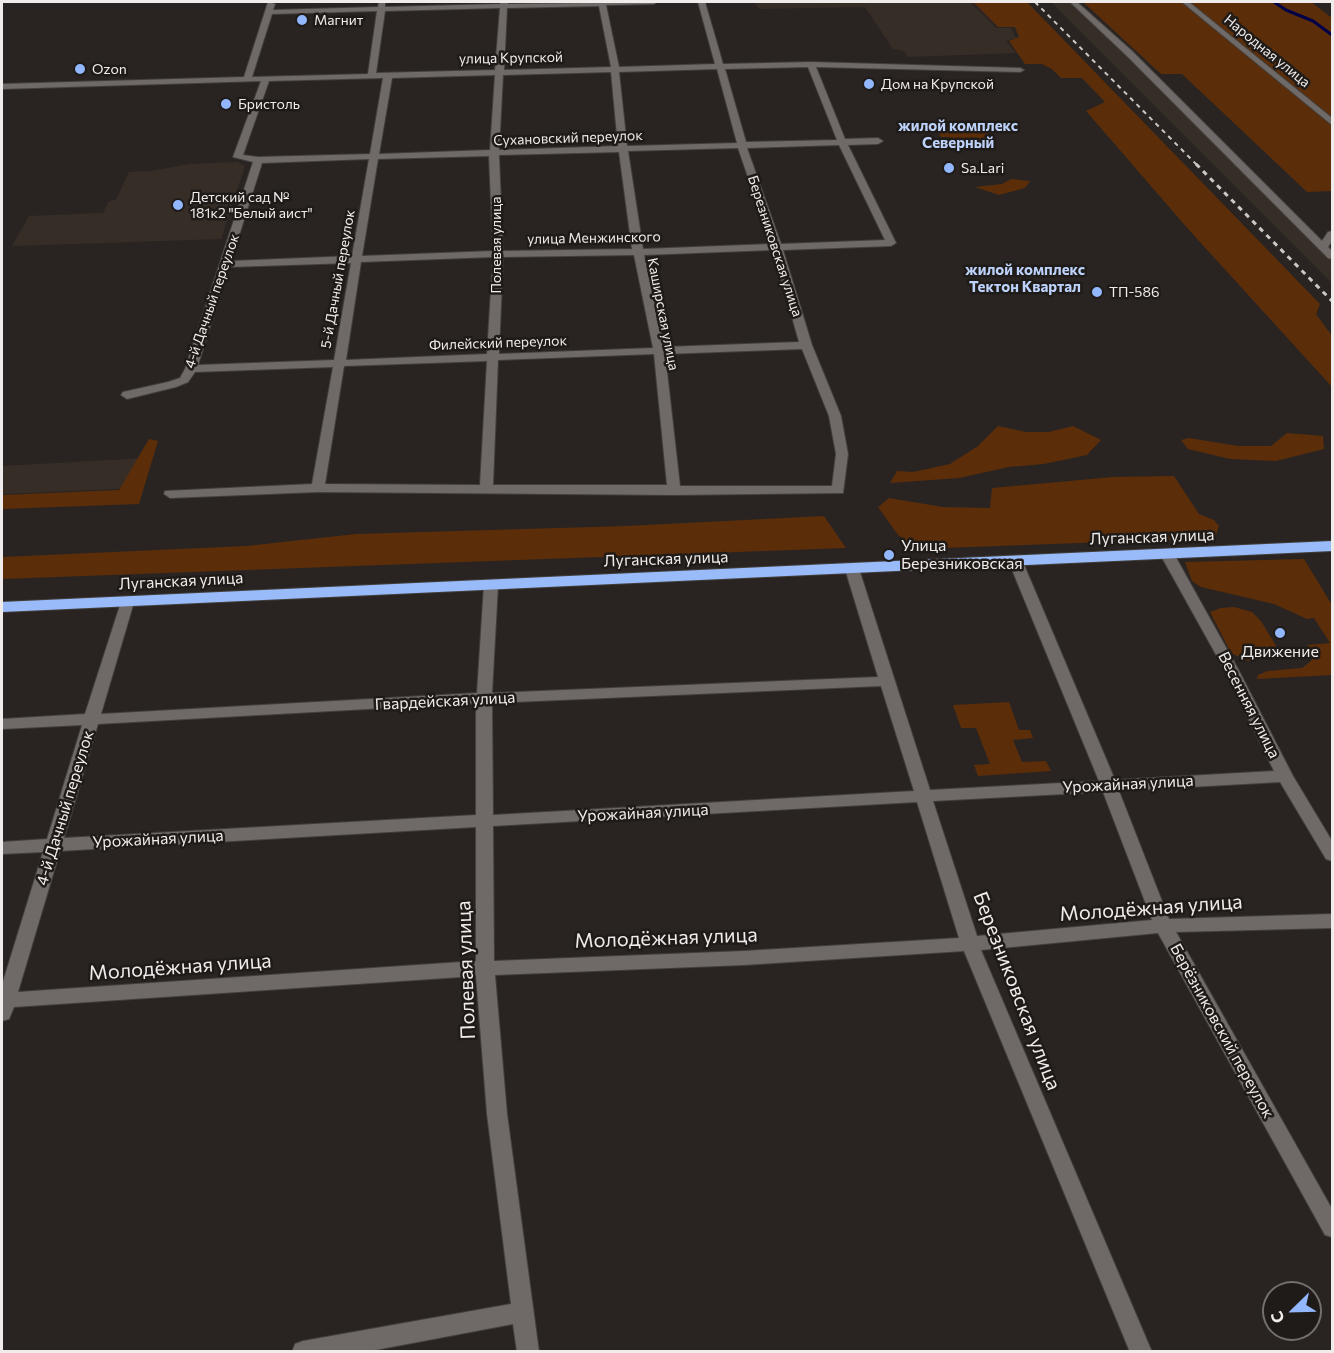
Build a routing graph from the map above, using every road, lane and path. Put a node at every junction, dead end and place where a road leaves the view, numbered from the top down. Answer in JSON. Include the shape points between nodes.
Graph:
{"nodes":[{"id":1,"x":272,"y":2,"type":"edge"},
{"id":2,"x":603,"y":2,"type":"edge"},
{"id":3,"x":654,"y":2,"type":"edge"},
{"id":4,"x":702,"y":2,"type":"edge"},
{"id":5,"x":1073,"y":2,"type":"edge"},
{"id":6,"x":1185,"y":2,"type":"edge"},
{"id":7,"x":504,"y":4,"type":"edge"},
{"id":8,"x":381,"y":5,"type":"edge"},
{"id":9,"x":269,"y":12,"type":"junction"},
{"id":10,"x":811,"y":64,"type":"junction"},
{"id":11,"x":721,"y":67,"type":"junction"},
{"id":12,"x":615,"y":69,"type":"junction"},
{"id":13,"x":1020,"y":70,"type":"dead end"},
{"id":14,"x":500,"y":72,"type":"junction"},
{"id":15,"x":372,"y":75,"type":"junction"},
{"id":16,"x":388,"y":75,"type":"junction"},
{"id":17,"x":247,"y":79,"type":"junction"},
{"id":18,"x":266,"y":79,"type":"junction"},
{"id":19,"x":2,"y":87,"type":"edge"},
{"id":20,"x":1332,"y":122,"type":"edge"},
{"id":21,"x":878,"y":141,"type":"dead end"},
{"id":22,"x":842,"y":142,"type":"junction"},
{"id":23,"x":742,"y":145,"type":"junction"},
{"id":24,"x":623,"y":149,"type":"junction"},
{"id":25,"x":494,"y":154,"type":"junction"},
{"id":26,"x":373,"y":156,"type":"junction"},
{"id":27,"x":258,"y":160,"type":"junction"},
{"id":28,"x":1332,"y":234,"type":"edge"},
{"id":29,"x":777,"y":246,"type":"junction"},
{"id":30,"x":1323,"y":247,"type":"junction"},
{"id":31,"x":638,"y":252,"type":"junction"},
{"id":32,"x":498,"y":254,"type":"junction"},
{"id":33,"x":1332,"y":256,"type":"edge"},
{"id":34,"x":357,"y":259,"type":"junction"},
{"id":35,"x":226,"y":264,"type":"junction"},
{"id":36,"x":806,"y":345,"type":"junction"},
{"id":37,"x":659,"y":351,"type":"junction"},
{"id":38,"x":494,"y":359,"type":"junction"},
{"id":39,"x":339,"y":363,"type":"junction"},
{"id":40,"x":191,"y":369,"type":"junction"},
{"id":41,"x":127,"y":394,"type":"dead end"},
{"id":42,"x":318,"y":488,"type":"junction"},
{"id":43,"x":486,"y":489,"type":"junction"},
{"id":44,"x":674,"y":490,"type":"junction"},
{"id":45,"x":170,"y":494,"type":"dead end"},
{"id":46,"x":1332,"y":546,"type":"edge"},
{"id":47,"x":1167,"y":554,"type":"junction"},
{"id":48,"x":1015,"y":560,"type":"junction"},
{"id":49,"x":852,"y":569,"type":"junction"},
{"id":50,"x":491,"y":585,"type":"junction"},
{"id":51,"x":127,"y":602,"type":"junction"},
{"id":52,"x":2,"y":607,"type":"edge"},
{"id":53,"x":888,"y":681,"type":"junction"},
{"id":54,"x":484,"y":698,"type":"junction"},
{"id":55,"x":91,"y":720,"type":"junction"},
{"id":56,"x":2,"y":724,"type":"edge"},
{"id":57,"x":1285,"y":776,"type":"junction"},
{"id":58,"x":1109,"y":784,"type":"junction"},
{"id":59,"x":925,"y":796,"type":"junction"},
{"id":60,"x":486,"y":822,"type":"junction"},
{"id":61,"x":53,"y":845,"type":"junction"},
{"id":62,"x":2,"y":848,"type":"edge"},
{"id":63,"x":1332,"y":855,"type":"edge"},
{"id":64,"x":1332,"y":921,"type":"edge"},
{"id":65,"x":1163,"y":926,"type":"junction"},
{"id":66,"x":970,"y":944,"type":"junction"},
{"id":67,"x":485,"y":968,"type":"junction"},
{"id":68,"x":3,"y":1004,"type":"edge"},
{"id":69,"x":1332,"y":1228,"type":"edge"},
{"id":70,"x":524,"y":1312,"type":"junction"},
{"id":71,"x":303,"y":1352,"type":"edge"},
{"id":72,"x":528,"y":1352,"type":"edge"},
{"id":73,"x":1141,"y":1352,"type":"edge"}],
"edges":[{"from":1,"to":9,"type":"street"},
{"from":2,"to":3,"type":"street"},
{"from":2,"to":7,"type":"street"},
{"from":2,"to":12,"type":"street","name":"Каширская улица"},
{"from":4,"to":11,"type":"street","name":"Березниковская улица"},
{"from":5,"to":30,"type":"street"},
{"from":6,"to":20,"type":"street","name":"Народная улица"},
{"from":7,"to":8,"type":"street"},
{"from":7,"to":14,"type":"street","name":"Полевая улица"},
{"from":8,"to":9,"type":"street"},
{"from":8,"to":15,"type":"street"},
{"from":9,"to":17,"type":"street"},
{"from":10,"to":11,"type":"street","name":"улица Крупской"},
{"from":10,"to":13,"type":"street","name":"улица Крупской"},
{"from":10,"to":22,"type":"street"},
{"from":11,"to":12,"type":"street","name":"улица Крупской"},
{"from":11,"to":23,"type":"street","name":"Березниковская улица"},
{"from":12,"to":14,"type":"street","name":"улица Крупской"},
{"from":12,"to":24,"type":"street","name":"Каширская улица"},
{"from":14,"to":16,"type":"street","name":"улица Крупской"},
{"from":14,"to":25,"type":"street","name":"Полевая улица"},
{"from":15,"to":16,"type":"street","name":"улица Крупской"},
{"from":15,"to":18,"type":"street","name":"улица Крупской"},
{"from":16,"to":26,"type":"street","name":"5-й Дачный переулок"},
{"from":17,"to":18,"type":"street","name":"улица Крупской"},
{"from":17,"to":19,"type":"street","name":"улица Крупской"},
{"from":18,"to":27,"type":"street","via":[[238,157]]},
{"from":21,"to":22,"type":"street","name":"Сухановский переулок"},
{"from":22,"to":23,"type":"street","name":"Сухановский переулок"},
{"from":22,"to":29,"type":"street","name":"улица Менжинского","via":[[891,243]]},
{"from":23,"to":24,"type":"street","name":"Сухановский переулок"},
{"from":23,"to":29,"type":"street","name":"Березниковская улица"},
{"from":24,"to":25,"type":"street","name":"Сухановский переулок"},
{"from":24,"to":31,"type":"street","name":"Каширская улица"},
{"from":25,"to":26,"type":"street","name":"Сухановский переулок"},
{"from":25,"to":32,"type":"street","name":"Полевая улица"},
{"from":26,"to":27,"type":"street","name":"Сухановский переулок"},
{"from":26,"to":34,"type":"street","name":"5-й Дачный переулок"},
{"from":27,"to":35,"type":"street","name":"4-й Дачный переулок"},
{"from":28,"to":30,"type":"street"},
{"from":29,"to":31,"type":"street","name":"улица Менжинского"},
{"from":29,"to":36,"type":"street","name":"Березниковская улица"},
{"from":30,"to":33,"type":"street"},
{"from":31,"to":32,"type":"street","name":"улица Менжинского"},
{"from":31,"to":37,"type":"street","name":"Каширская улица"},
{"from":32,"to":34,"type":"street","name":"улица Менжинского"},
{"from":32,"to":38,"type":"street","name":"Полевая улица"},
{"from":34,"to":35,"type":"street","name":"улица Менжинского"},
{"from":34,"to":39,"type":"street","name":"5-й Дачный переулок"},
{"from":35,"to":40,"type":"street","name":"4-й Дачный переулок"},
{"from":36,"to":37,"type":"street","name":"Филейский переулок"},
{"from":36,"to":44,"type":"street","name":"Березниковская улица","via":[[835,416],[842,454],[838,490]]},
{"from":37,"to":38,"type":"street","name":"Филейский переулок"},
{"from":37,"to":44,"type":"street","name":"Каширская улица"},
{"from":38,"to":39,"type":"street","name":"Филейский переулок"},
{"from":38,"to":43,"type":"street","name":"Полевая улица"},
{"from":39,"to":40,"type":"street","name":"Филейский переулок"},
{"from":39,"to":42,"type":"street","name":"5-й Дачный переулок"},
{"from":40,"to":41,"type":"street","name":"4-й Дачный переулок","via":[[184,380],[172,385]]},
{"from":42,"to":43,"type":"street"},
{"from":42,"to":45,"type":"street"},
{"from":43,"to":44,"type":"street"},
{"from":46,"to":47,"type":"highway","name":"Луганская улица"},
{"from":47,"to":48,"type":"highway","name":"Луганская улица"},
{"from":47,"to":57,"type":"street","name":"Весенняя улица"},
{"from":48,"to":49,"type":"highway","name":"Луганская улица"},
{"from":48,"to":58,"type":"street","name":"Берёзниковский переулок"},
{"from":49,"to":50,"type":"highway","name":"Луганская улица"},
{"from":49,"to":53,"type":"street","name":"Березниковская улица"},
{"from":50,"to":51,"type":"highway","name":"Луганская улица"},
{"from":50,"to":54,"type":"street","name":"Полевая улица"},
{"from":51,"to":52,"type":"highway","name":"Луганская улица"},
{"from":51,"to":55,"type":"street","name":"4-й Дачный переулок"},
{"from":53,"to":54,"type":"street","name":"Гвардейская улица"},
{"from":53,"to":59,"type":"street","name":"Березниковская улица"},
{"from":54,"to":55,"type":"street","name":"Гвардейская улица"},
{"from":54,"to":60,"type":"street","name":"Полевая улица"},
{"from":55,"to":56,"type":"street","name":"Гвардейская улица"},
{"from":55,"to":61,"type":"street","name":"4-й Дачный переулок"},
{"from":57,"to":58,"type":"street","name":"Урожайная улица"},
{"from":57,"to":63,"type":"street","name":"Весенняя улица"},
{"from":58,"to":59,"type":"street","name":"Урожайная улица"},
{"from":58,"to":65,"type":"street","name":"Берёзниковский переулок"},
{"from":59,"to":60,"type":"street","name":"Урожайная улица"},
{"from":59,"to":66,"type":"street","name":"Березниковская улица"},
{"from":60,"to":61,"type":"street","name":"Урожайная улица"},
{"from":60,"to":67,"type":"street","name":"Полевая улица"},
{"from":61,"to":62,"type":"street","name":"Урожайная улица"},
{"from":61,"to":68,"type":"street","name":"4-й Дачный переулок"},
{"from":64,"to":65,"type":"street","name":"Молодёжная улица"},
{"from":65,"to":66,"type":"street","name":"Молодёжная улица"},
{"from":65,"to":69,"type":"street","name":"Берёзниковский переулок"},
{"from":66,"to":67,"type":"street","name":"Молодёжная улица"},
{"from":66,"to":73,"type":"street","name":"Березниковская улица"},
{"from":67,"to":68,"type":"street","name":"Молодёжная улица"},
{"from":67,"to":70,"type":"street","name":"Полевая улица","via":[[497,1114]]},
{"from":70,"to":71,"type":"street"},
{"from":70,"to":72,"type":"street","name":"Полевая улица"}]}
